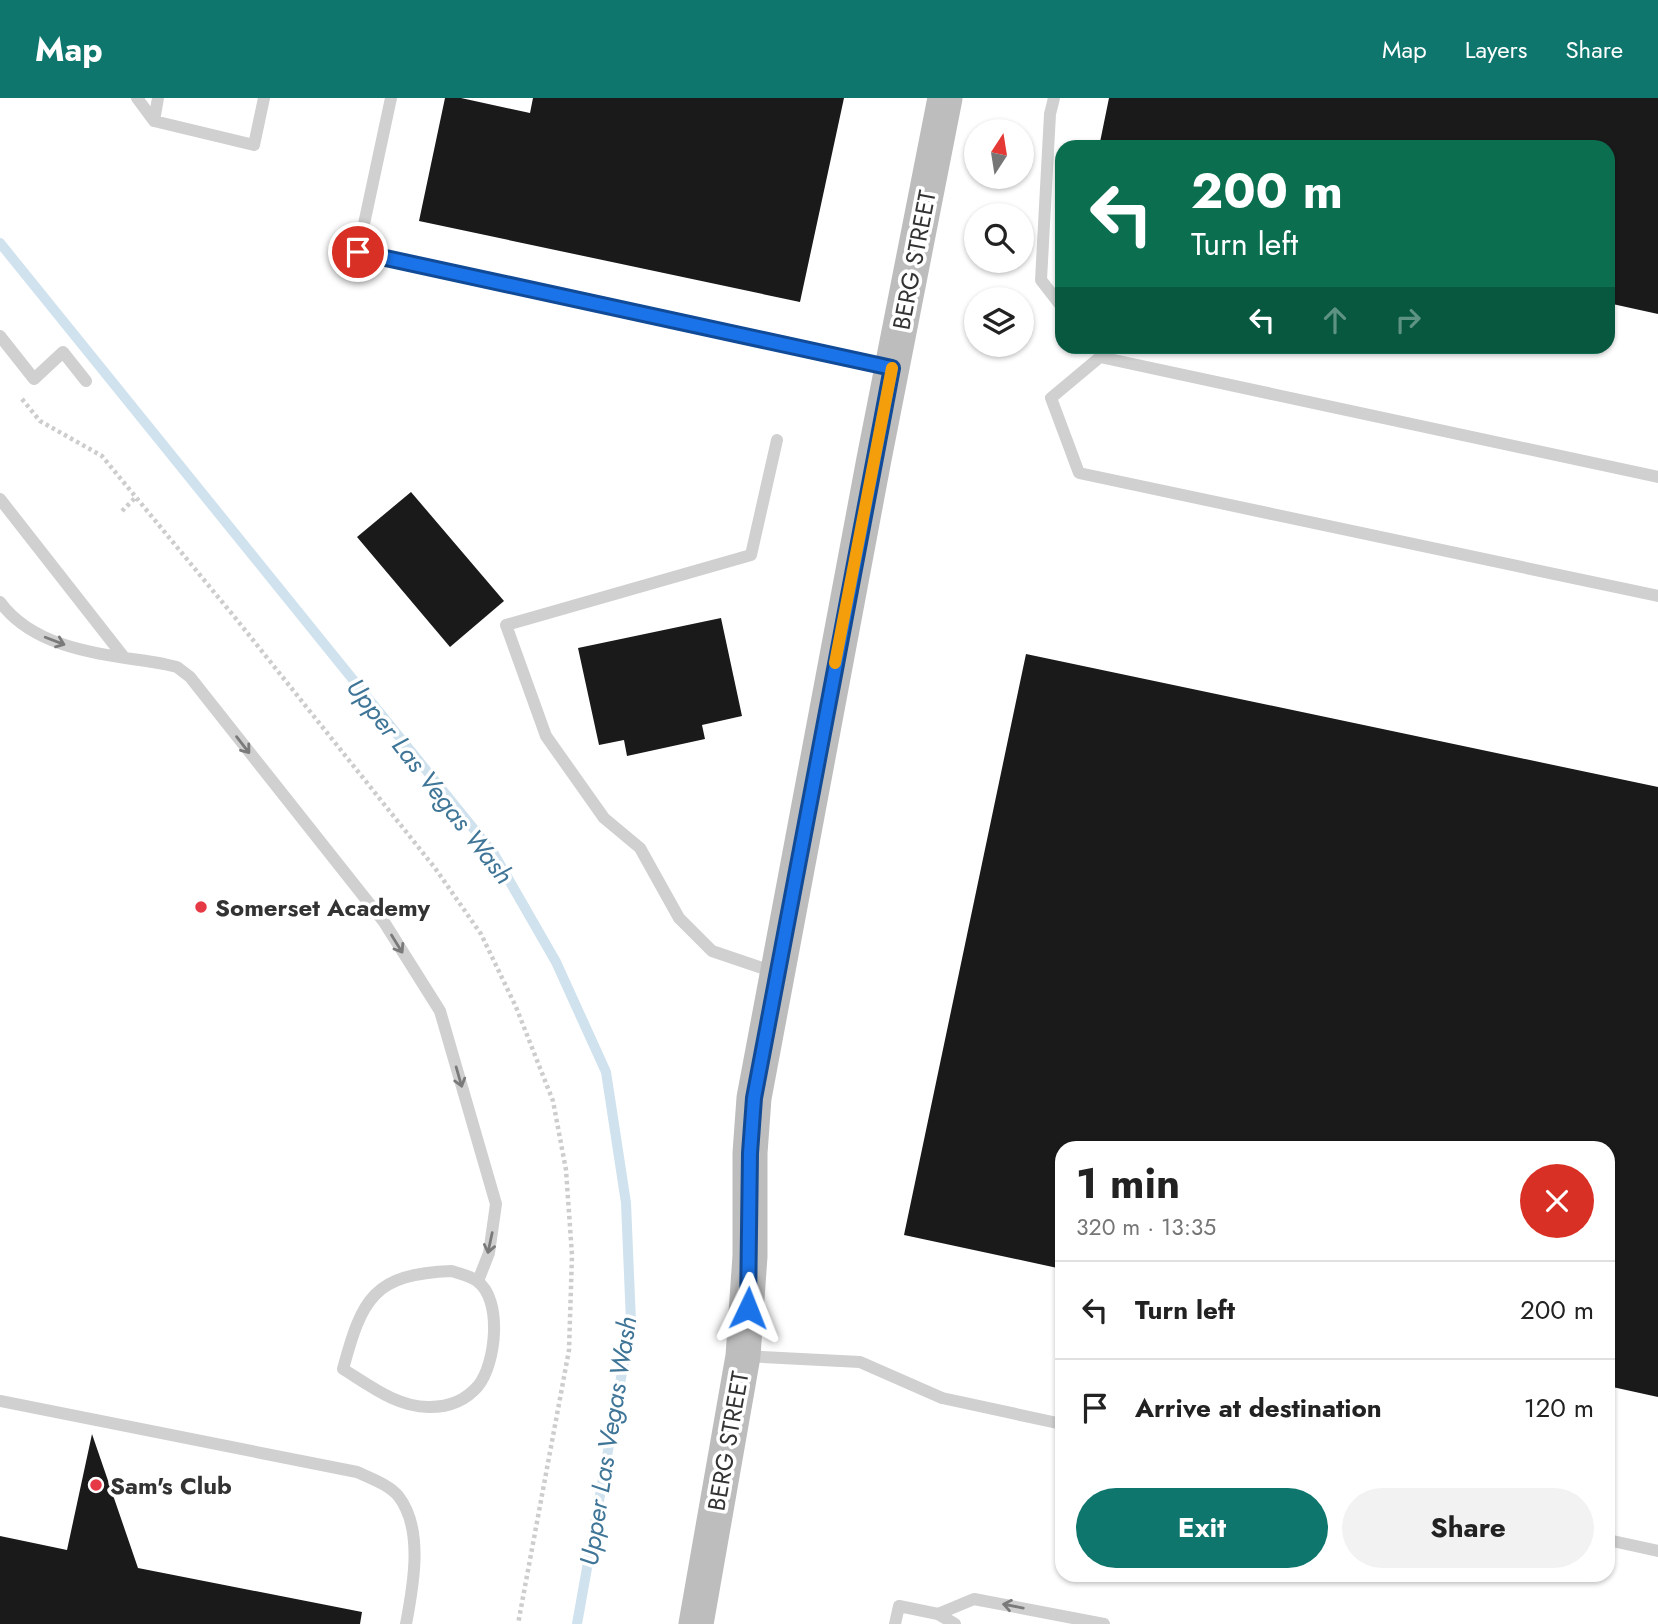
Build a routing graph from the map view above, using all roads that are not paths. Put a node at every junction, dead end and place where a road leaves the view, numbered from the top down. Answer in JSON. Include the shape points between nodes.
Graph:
{"nodes":[{"id":1,"x":137,"y":98,"type":"edge"},
{"id":2,"x":158,"y":98,"type":"edge"},
{"id":3,"x":264,"y":98,"type":"edge"},
{"id":4,"x":391,"y":98,"type":"edge"},
{"id":5,"x":946,"y":98,"type":"edge"},
{"id":6,"x":1054,"y":98,"type":"edge"},
{"id":7,"x":154,"y":121,"type":"junction"},
{"id":8,"x":1055,"y":298,"type":"edge"},
{"id":9,"x":0,"y":336,"type":"edge"},
{"id":10,"x":1094,"y":354,"type":"edge"},
{"id":11,"x":1105,"y":354,"type":"edge"},
{"id":12,"x":892,"y":368,"type":"junction"},
{"id":13,"x":86,"y":381,"type":"dead end"},
{"id":14,"x":777,"y":440,"type":"dead end"},
{"id":15,"x":1658,"y":477,"type":"edge"},
{"id":16,"x":0,"y":499,"type":"edge"},
{"id":17,"x":1658,"y":596,"type":"edge"},
{"id":18,"x":0,"y":603,"type":"edge"},
{"id":19,"x":123,"y":656,"type":"junction"},
{"id":20,"x":777,"y":973,"type":"junction"},
{"id":21,"x":478,"y":1281,"type":"junction"},
{"id":22,"x":743,"y":1356,"type":"junction"},
{"id":23,"x":0,"y":1401,"type":"edge"},
{"id":24,"x":1055,"y":1422,"type":"edge"},
{"id":25,"x":1615,"y":1542,"type":"edge"},
{"id":26,"x":1658,"y":1551,"type":"edge"},
{"id":27,"x":938,"y":1614,"type":"junction"},
{"id":28,"x":406,"y":1624,"type":"edge"},
{"id":29,"x":696,"y":1624,"type":"edge"},
{"id":30,"x":895,"y":1624,"type":"edge"},
{"id":31,"x":955,"y":1624,"type":"edge"},
{"id":32,"x":1104,"y":1624,"type":"edge"}],
"edges":[{"from":1,"to":7,"type":"lane"},
{"from":2,"to":7,"type":"lane"},
{"from":3,"to":7,"type":"lane","via":[[254,145]]},
{"from":4,"to":12,"type":"lane","via":[[358,252]]},
{"from":5,"to":12,"type":"street","name":"BERG STREET"},
{"from":6,"to":8,"type":"lane","via":[[1041,280]]},
{"from":9,"to":13,"type":"lane","via":[[34,379],[63,352]]},
{"from":10,"to":17,"type":"lane","via":[[1051,398],[1079,473]]},
{"from":11,"to":15,"type":"lane"},
{"from":12,"to":20,"type":"street","name":"BERG STREET"},
{"from":14,"to":20,"type":"lane","via":[[751,555],[506,625],[546,736],[604,818],[640,848],[679,918],[712,951]]},
{"from":16,"to":19,"type":"lane"},
{"from":18,"to":19,"type":"lane","one_way":true,"via":[[32,632],[64,645]]},
{"from":19,"to":21,"type":"lane","one_way":true,"via":[[177,667],[190,677],[384,922],[440,1012],[496,1204],[489,1252]]},
{"from":20,"to":22,"type":"street","name":"BERG STREET","via":[[753,1111]]},
{"from":21,"to":21,"type":"lane","via":[[493,1307],[494,1336],[479,1385],[463,1399],[428,1408],[403,1402],[343,1369],[358,1319],[373,1295],[396,1279],[452,1271]]},
{"from":22,"to":24,"type":"lane","via":[[860,1362],[942,1398]]},
{"from":22,"to":29,"type":"street","name":"BERG STREET"},
{"from":23,"to":28,"type":"lane","via":[[357,1472],[376,1481],[397,1495],[407,1510],[415,1568]]},
{"from":25,"to":26,"type":"lane"},
{"from":27,"to":30,"type":"lane","via":[[899,1606]]},
{"from":27,"to":31,"type":"lane"},
{"from":32,"to":27,"type":"lane","one_way":true,"via":[[974,1598]]}]}
